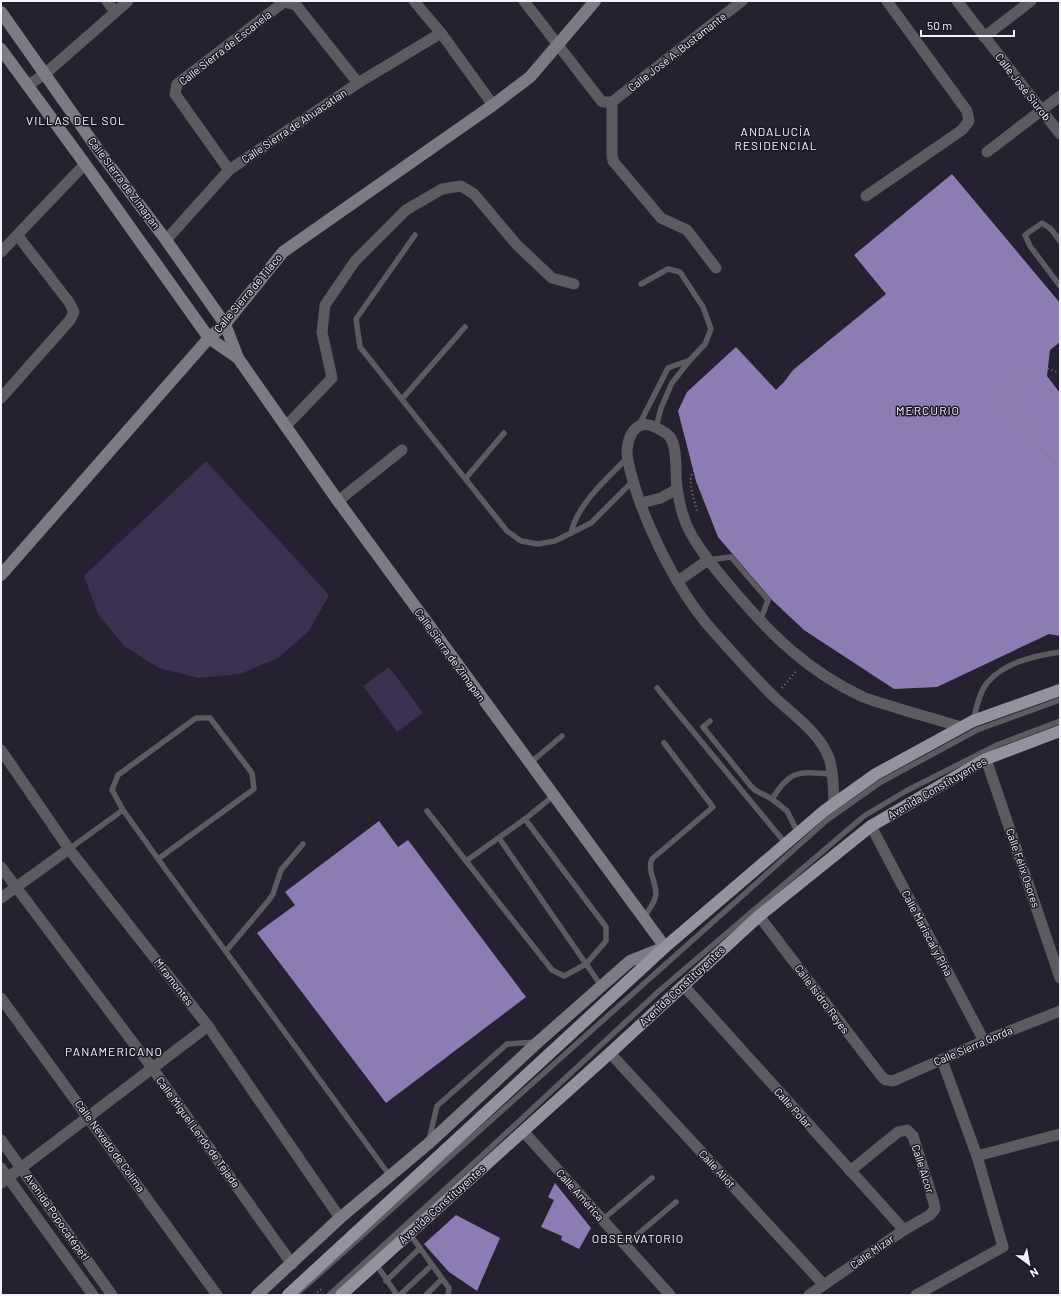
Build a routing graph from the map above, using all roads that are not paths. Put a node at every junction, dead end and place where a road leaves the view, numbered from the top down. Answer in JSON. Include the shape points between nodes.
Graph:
{"nodes":[{"id":1,"x":107,"y":1,"type":"edge"},
{"id":2,"x":128,"y":1,"type":"edge"},
{"id":3,"x":414,"y":1,"type":"edge"},
{"id":4,"x":524,"y":1,"type":"edge"},
{"id":5,"x":595,"y":1,"type":"edge"},
{"id":6,"x":742,"y":1,"type":"edge"},
{"id":7,"x":887,"y":1,"type":"edge"},
{"id":8,"x":957,"y":1,"type":"edge"},
{"id":9,"x":1031,"y":1,"type":"edge"},
{"id":10,"x":1,"y":12,"type":"edge"},
{"id":11,"x":115,"y":12,"type":"junction"},
{"id":12,"x":441,"y":33,"type":"junction"},
{"id":13,"x":984,"y":37,"type":"junction"},
{"id":14,"x":559,"y":45,"type":"junction"},
{"id":15,"x":1,"y":49,"type":"edge"},
{"id":16,"x":46,"y":73,"type":"junction"},
{"id":17,"x":358,"y":83,"type":"junction"},
{"id":18,"x":27,"y":86,"type":"junction"},
{"id":19,"x":1060,"y":96,"type":"edge"},
{"id":20,"x":612,"y":102,"type":"junction"},
{"id":21,"x":493,"y":105,"type":"junction"},
{"id":22,"x":1040,"y":111,"type":"junction"},
{"id":23,"x":1060,"y":134,"type":"edge"},
{"id":24,"x":987,"y":152,"type":"dead end"},
{"id":25,"x":85,"y":164,"type":"junction"},
{"id":26,"x":229,"y":170,"type":"junction"},
{"id":27,"x":866,"y":196,"type":"dead end"},
{"id":28,"x":415,"y":235,"type":"dead end"},
{"id":29,"x":18,"y":236,"type":"junction"},
{"id":30,"x":166,"y":240,"type":"junction"},
{"id":31,"x":1060,"y":241,"type":"edge"},
{"id":32,"x":1,"y":252,"type":"edge"},
{"id":33,"x":716,"y":268,"type":"dead end"},
{"id":34,"x":574,"y":284,"type":"dead end"},
{"id":35,"x":640,"y":284,"type":"dead end"},
{"id":36,"x":1060,"y":286,"type":"edge"},
{"id":37,"x":225,"y":324,"type":"junction"},
{"id":38,"x":465,"y":328,"type":"dead end"},
{"id":39,"x":209,"y":338,"type":"junction"},
{"id":40,"x":238,"y":358,"type":"junction"},
{"id":41,"x":690,"y":360,"type":"junction"},
{"id":42,"x":1,"y":398,"type":"edge"},
{"id":43,"x":402,"y":399,"type":"junction"},
{"id":44,"x":286,"y":426,"type":"junction"},
{"id":45,"x":637,"y":428,"type":"junction"},
{"id":46,"x":656,"y":428,"type":"junction"},
{"id":47,"x":504,"y":433,"type":"dead end"},
{"id":48,"x":402,"y":450,"type":"dead end"},
{"id":49,"x":627,"y":458,"type":"junction"},
{"id":50,"x":466,"y":478,"type":"junction"},
{"id":51,"x":633,"y":480,"type":"junction"},
{"id":52,"x":677,"y":488,"type":"junction"},
{"id":53,"x":338,"y":501,"type":"junction"},
{"id":54,"x":641,"y":503,"type":"junction"},
{"id":55,"x":571,"y":533,"type":"junction"},
{"id":56,"x":708,"y":560,"type":"junction"},
{"id":57,"x":1,"y":575,"type":"edge"},
{"id":58,"x":678,"y":581,"type":"junction"},
{"id":59,"x":760,"y":622,"type":"junction"},
{"id":60,"x":1060,"y":652,"type":"edge"},
{"id":61,"x":657,"y":688,"type":"dead end"},
{"id":62,"x":1060,"y":690,"type":"edge"},
{"id":63,"x":1060,"y":700,"type":"edge"},
{"id":64,"x":710,"y":721,"type":"dead end"},
{"id":65,"x":973,"y":721,"type":"junction"},
{"id":66,"x":1060,"y":721,"type":"edge"},
{"id":67,"x":961,"y":727,"type":"junction"},
{"id":68,"x":1060,"y":731,"type":"edge"},
{"id":69,"x":562,"y":736,"type":"dead end"},
{"id":70,"x":664,"y":743,"type":"dead end"},
{"id":71,"x":1,"y":750,"type":"edge"},
{"id":72,"x":986,"y":759,"type":"junction"},
{"id":73,"x":530,"y":764,"type":"junction"},
{"id":74,"x":832,"y":774,"type":"junction"},
{"id":75,"x":553,"y":796,"type":"junction"},
{"id":76,"x":772,"y":799,"type":"junction"},
{"id":77,"x":834,"y":804,"type":"junction"},
{"id":78,"x":123,"y":810,"type":"junction"},
{"id":79,"x":426,"y":811,"type":"dead end"},
{"id":80,"x":525,"y":819,"type":"junction"},
{"id":81,"x":871,"y":826,"type":"junction"},
{"id":82,"x":798,"y":833,"type":"junction"},
{"id":83,"x":499,"y":838,"type":"junction"},
{"id":84,"x":303,"y":844,"type":"dead end"},
{"id":85,"x":786,"y":844,"type":"junction"},
{"id":86,"x":69,"y":849,"type":"junction"},
{"id":87,"x":158,"y":859,"type":"junction"},
{"id":88,"x":466,"y":861,"type":"junction"},
{"id":89,"x":1,"y":867,"type":"edge"},
{"id":90,"x":16,"y":887,"type":"junction"},
{"id":91,"x":1,"y":898,"type":"edge"},
{"id":92,"x":759,"y":916,"type":"junction"},
{"id":93,"x":644,"y":918,"type":"junction"},
{"id":94,"x":665,"y":947,"type":"junction"},
{"id":95,"x":226,"y":951,"type":"junction"},
{"id":96,"x":586,"y":964,"type":"junction"},
{"id":97,"x":1060,"y":978,"type":"edge"},
{"id":98,"x":683,"y":985,"type":"junction"},
{"id":99,"x":602,"y":987,"type":"junction"},
{"id":100,"x":1,"y":998,"type":"edge"},
{"id":101,"x":1060,"y":1011,"type":"edge"},
{"id":102,"x":208,"y":1026,"type":"junction"},
{"id":103,"x":984,"y":1041,"type":"junction"},
{"id":104,"x":538,"y":1042,"type":"junction"},
{"id":105,"x":610,"y":1053,"type":"junction"},
{"id":106,"x":942,"y":1060,"type":"junction"},
{"id":107,"x":153,"y":1069,"type":"junction"},
{"id":108,"x":886,"y":1080,"type":"joint"},
{"id":109,"x":88,"y":1116,"type":"junction"},
{"id":110,"x":523,"y":1131,"type":"junction"},
{"id":111,"x":1060,"y":1134,"type":"edge"},
{"id":112,"x":1,"y":1140,"type":"edge"},
{"id":113,"x":428,"y":1144,"type":"junction"},
{"id":114,"x":977,"y":1156,"type":"junction"},
{"id":115,"x":22,"y":1167,"type":"junction"},
{"id":116,"x":1,"y":1168,"type":"edge"},
{"id":117,"x":850,"y":1171,"type":"junction"},
{"id":118,"x":391,"y":1176,"type":"junction"},
{"id":119,"x":652,"y":1178,"type":"dead end"},
{"id":120,"x":5,"y":1180,"type":"edge"},
{"id":121,"x":676,"y":1202,"type":"dead end"},
{"id":122,"x":934,"y":1209,"type":"joint"},
{"id":123,"x":340,"y":1218,"type":"junction"},
{"id":124,"x":602,"y":1220,"type":"junction"},
{"id":125,"x":904,"y":1230,"type":"junction"},
{"id":126,"x":409,"y":1233,"type":"junction"},
{"id":127,"x":625,"y":1245,"type":"junction"},
{"id":128,"x":420,"y":1248,"type":"junction"},
{"id":129,"x":292,"y":1264,"type":"junction"},
{"id":130,"x":375,"y":1264,"type":"junction"},
{"id":131,"x":432,"y":1265,"type":"junction"},
{"id":132,"x":442,"y":1279,"type":"junction"},
{"id":133,"x":386,"y":1281,"type":"junction"},
{"id":134,"x":824,"y":1285,"type":"junction"},
{"id":135,"x":343,"y":1294,"type":"edge"},
{"id":136,"x":93,"y":1295,"type":"edge"},
{"id":137,"x":112,"y":1295,"type":"edge"},
{"id":138,"x":217,"y":1295,"type":"edge"},
{"id":139,"x":257,"y":1295,"type":"edge"},
{"id":140,"x":288,"y":1295,"type":"edge"},
{"id":141,"x":297,"y":1295,"type":"edge"},
{"id":142,"x":329,"y":1295,"type":"edge"},
{"id":143,"x":397,"y":1295,"type":"edge"},
{"id":144,"x":400,"y":1295,"type":"edge"},
{"id":145,"x":426,"y":1295,"type":"edge"},
{"id":146,"x":448,"y":1295,"type":"edge"},
{"id":147,"x":670,"y":1295,"type":"edge"},
{"id":148,"x":809,"y":1295,"type":"edge"},
{"id":149,"x":916,"y":1295,"type":"edge"}],
"edges":[{"from":1,"to":11,"type":"street"},
{"from":2,"to":11,"type":"street"},
{"from":3,"to":12,"type":"street"},
{"from":4,"to":14,"type":"street"},
{"from":5,"to":14,"type":"street","name":"Calle Sierra de Tilaco"},
{"from":6,"to":20,"type":"street","name":"Calle José A. Bustamante"},
{"from":7,"to":27,"type":"street","via":[[967,111],[969,121],[962,130]]},
{"from":8,"to":13,"type":"street","name":"Calle José Siurob"},
{"from":9,"to":13,"type":"street"},
{"from":10,"to":16,"type":"street","name":"Calle Sierra de Zimapan"},
{"from":11,"to":16,"type":"street"},
{"from":12,"to":17,"type":"street","name":"Calle Sierra de Ahuacatlan"},
{"from":12,"to":21,"type":"street"},
{"from":13,"to":22,"type":"street","name":"Calle José Siurob"},
{"from":14,"to":20,"type":"street","via":[[602,102]]},
{"from":14,"to":21,"type":"street","name":"Calle Sierra de Tilaco","via":[[530,77]]},
{"from":15,"to":18,"type":"street","name":"Calle Sierra de Zimapan"},
{"from":16,"to":18,"type":"street"},
{"from":16,"to":30,"type":"street","name":"Calle Sierra de Zimapan","via":[[101,154]]},
{"from":17,"to":26,"type":"street","name":"Calle Sierra de Ahuacatlan"},
{"from":17,"to":26,"type":"street","name":"Calle Sierra de Escanela","via":[[296,5],[284,2],[178,84],[175,94]]},
{"from":18,"to":25,"type":"street","name":"Calle Sierra de Zimapan"},
{"from":19,"to":22,"type":"street"},
{"from":20,"to":33,"type":"street","via":[[613,161],[661,218],[687,230]]},
{"from":21,"to":37,"type":"street","name":"Calle Sierra de Tilaco","via":[[282,252]]},
{"from":22,"to":23,"type":"street","name":"Calle José Siurob"},
{"from":22,"to":24,"type":"street"},
{"from":25,"to":29,"type":"street"},
{"from":25,"to":39,"type":"street","name":"Calle Sierra de Zimapan"},
{"from":26,"to":30,"type":"street","name":"Calle Sierra de Ahuacatlan"},
{"from":28,"to":43,"type":"lane","via":[[356,319],[360,347]]},
{"from":29,"to":32,"type":"street"},
{"from":29,"to":42,"type":"street","via":[[74,312],[70,320]]},
{"from":30,"to":37,"type":"street","name":"Calle Sierra de Zimapan"},
{"from":31,"to":36,"type":"lane","via":[[1042,223],[1025,235],[1030,246]]},
{"from":34,"to":44,"type":"street","via":[[552,278],[518,245],[474,194],[461,186],[442,189],[406,210],[354,261],[324,305],[322,332],[332,378]]},
{"from":35,"to":41,"type":"lane","via":[[668,269],[680,272],[703,307],[711,329],[705,344]]},
{"from":37,"to":39,"type":"street","name":"Calle Sierra de Tilaco"},
{"from":37,"to":40,"type":"street","name":"Calle Sierra de Zimapan"},
{"from":38,"to":43,"type":"lane"},
{"from":39,"to":40,"type":"street","name":"Calle Sierra de Zimapan"},
{"from":39,"to":57,"type":"street","name":"Calle Sierra de Tilaco"},
{"from":40,"to":44,"type":"street","name":"Calle Sierra de Zimapan"},
{"from":41,"to":45,"type":"lane","via":[[668,368]]},
{"from":41,"to":46,"type":"lane","via":[[672,383]]},
{"from":43,"to":50,"type":"lane"},
{"from":44,"to":53,"type":"street","name":"Calle Sierra de Zimapan"},
{"from":45,"to":46,"type":"street","via":[[645,424]]},
{"from":45,"to":49,"type":"street","via":[[629,437],[626,447]]},
{"from":46,"to":52,"type":"street","via":[[669,435],[674,443]]},
{"from":47,"to":50,"type":"lane"},
{"from":48,"to":53,"type":"street"},
{"from":49,"to":51,"type":"street"},
{"from":49,"to":55,"type":"lane","via":[[597,489],[574,519]]},
{"from":50,"to":55,"type":"lane","via":[[507,531],[521,541],[538,544],[555,541]]},
{"from":51,"to":54,"type":"street"},
{"from":51,"to":55,"type":"lane","via":[[592,523]]},
{"from":52,"to":54,"type":"street","via":[[661,498]]},
{"from":52,"to":56,"type":"street","via":[[689,530]]},
{"from":53,"to":73,"type":"street","name":"Calle Sierra de Zimapan"},
{"from":54,"to":58,"type":"street"},
{"from":56,"to":58,"type":"street"},
{"from":56,"to":59,"type":"street"},
{"from":56,"to":59,"type":"lane","via":[[731,557],[768,600]]},
{"from":58,"to":74,"type":"street","via":[[706,623],[756,679],[812,732],[830,760]]},
{"from":59,"to":67,"type":"street","via":[[800,660],[864,698]]},
{"from":60,"to":65,"type":"lane","via":[[1021,661],[1003,670],[987,684]]},
{"from":61,"to":85,"type":"lane"},
{"from":62,"to":65,"type":"main road"},
{"from":63,"to":141,"type":"lane","via":[[977,730],[881,782],[827,820]]},
{"from":64,"to":76,"type":"lane","via":[[703,726],[736,768],[755,790]]},
{"from":65,"to":67,"type":"main road"},
{"from":66,"to":142,"type":"lane","via":[[997,745],[906,791],[864,816],[659,991]]},
{"from":67,"to":77,"type":"main road","via":[[876,774]]},
{"from":68,"to":72,"type":"main road","name":"Avenida Constituyentes"},
{"from":69,"to":73,"type":"lane"},
{"from":70,"to":93,"type":"lane","via":[[713,807],[652,859],[650,864],[656,894]]},
{"from":71,"to":86,"type":"street","name":"Miramontes"},
{"from":72,"to":81,"type":"main road","name":"Avenida Constituyentes"},
{"from":72,"to":97,"type":"street","name":"Calle Félix Osores"},
{"from":73,"to":75,"type":"street","name":"Calle Sierra de Zimapan"},
{"from":74,"to":76,"type":"lane","via":[[801,772],[788,778]]},
{"from":74,"to":77,"type":"street"},
{"from":75,"to":80,"type":"lane"},
{"from":75,"to":93,"type":"street","name":"Calle Sierra de Zimapan"},
{"from":76,"to":82,"type":"lane","via":[[787,811]]},
{"from":77,"to":82,"type":"main road"},
{"from":78,"to":86,"type":"lane"},
{"from":78,"to":87,"type":"lane"},
{"from":78,"to":87,"type":"lane","via":[[112,790],[118,775],[196,718],[210,718],[252,773],[254,789]]},
{"from":79,"to":88,"type":"lane"},
{"from":80,"to":83,"type":"lane"},
{"from":80,"to":96,"type":"lane","via":[[606,927],[606,941]]},
{"from":81,"to":92,"type":"main road","name":"Avenida Constituyentes"},
{"from":81,"to":103,"type":"street","name":"Calle Mariscal y Piña"},
{"from":82,"to":85,"type":"main road"},
{"from":83,"to":88,"type":"lane"},
{"from":83,"to":96,"type":"lane"},
{"from":84,"to":95,"type":"lane","via":[[281,870],[269,900]]},
{"from":85,"to":94,"type":"main road"},
{"from":86,"to":90,"type":"street"},
{"from":86,"to":102,"type":"street","name":"Miramontes"},
{"from":87,"to":95,"type":"lane"},
{"from":88,"to":96,"type":"lane","via":[[552,970],[564,976]]},
{"from":89,"to":90,"type":"street","name":"Calle Miguel Lerdo de Tejada"},
{"from":90,"to":91,"type":"street"},
{"from":90,"to":107,"type":"street","name":"Calle Miguel Lerdo de Tejada"},
{"from":92,"to":98,"type":"main road","name":"Avenida Constituyentes"},
{"from":92,"to":108,"type":"street","name":"Calle Isidro Reyes"},
{"from":93,"to":94,"type":"street","name":"Calle Sierra de Zimapan"},
{"from":94,"to":99,"type":"street","via":[[630,961]]},
{"from":94,"to":140,"type":"main road"},
{"from":95,"to":118,"type":"lane"},
{"from":96,"to":99,"type":"lane"},
{"from":98,"to":105,"type":"main road","name":"Avenida Constituyentes"},
{"from":98,"to":117,"type":"street","name":"Calle Polar"},
{"from":99,"to":104,"type":"street"},
{"from":100,"to":109,"type":"street","name":"Calle Nevado de Colima"},
{"from":101,"to":103,"type":"street","name":"Calle Sierra Gorda"},
{"from":102,"to":107,"type":"street"},
{"from":102,"to":123,"type":"street","name":"Miramontes"},
{"from":103,"to":106,"type":"street","name":"Calle Sierra Gorda"},
{"from":104,"to":113,"type":"street"},
{"from":104,"to":113,"type":"lane","via":[[507,1044],[437,1106]]},
{"from":105,"to":110,"type":"main road","name":"Avenida Constituyentes"},
{"from":105,"to":134,"type":"street","name":"Calle Aliot"},
{"from":106,"to":108,"type":"street","name":"Calle Sierra Gorda","via":[[893,1081]]},
{"from":106,"to":114,"type":"street"},
{"from":107,"to":109,"type":"street"},
{"from":107,"to":129,"type":"street","name":"Calle Miguel Lerdo de Tejada"},
{"from":109,"to":115,"type":"street"},
{"from":109,"to":138,"type":"street","name":"Calle Nevado de Colima"},
{"from":110,"to":124,"type":"street","name":"Calle América"},
{"from":110,"to":126,"type":"main road","name":"Avenida Constituyentes"},
{"from":111,"to":114,"type":"street"},
{"from":112,"to":115,"type":"street","name":"Avenida Popocatépetl"},
{"from":113,"to":118,"type":"street"},
{"from":114,"to":149,"type":"street","via":[[1003,1247]]},
{"from":115,"to":120,"type":"street"},
{"from":115,"to":137,"type":"street","name":"Avenida Popocatépetl"},
{"from":116,"to":120,"type":"street","name":"Avenida Popocatépetl"},
{"from":117,"to":122,"type":"street","name":"Calle Alcor","via":[[898,1132],[907,1130],[913,1136]]},
{"from":117,"to":125,"type":"street","name":"Calle Polar"},
{"from":118,"to":123,"type":"street"},
{"from":119,"to":124,"type":"lane"},
{"from":120,"to":136,"type":"street","name":"Avenida Popocatépetl"},
{"from":121,"to":127,"type":"lane"},
{"from":122,"to":125,"type":"street","name":"Calle Mizar","via":[[930,1215]]},
{"from":123,"to":129,"type":"street"},
{"from":124,"to":127,"type":"street","name":"Calle América"},
{"from":125,"to":134,"type":"street","name":"Calle Mizar"},
{"from":126,"to":128,"type":"lane"},
{"from":126,"to":130,"type":"main road","name":"Avenida Constituyentes"},
{"from":127,"to":147,"type":"street","name":"Calle América"},
{"from":128,"to":131,"type":"lane"},
{"from":128,"to":133,"type":"lane"},
{"from":129,"to":139,"type":"street"},
{"from":130,"to":133,"type":"lane"},
{"from":130,"to":135,"type":"main road","name":"Avenida Constituyentes"},
{"from":131,"to":132,"type":"lane"},
{"from":131,"to":144,"type":"lane"},
{"from":132,"to":145,"type":"lane"},
{"from":132,"to":146,"type":"lane","via":[[449,1288]]},
{"from":133,"to":143,"type":"lane"},
{"from":134,"to":148,"type":"street","name":"Calle Mizar"}]}
